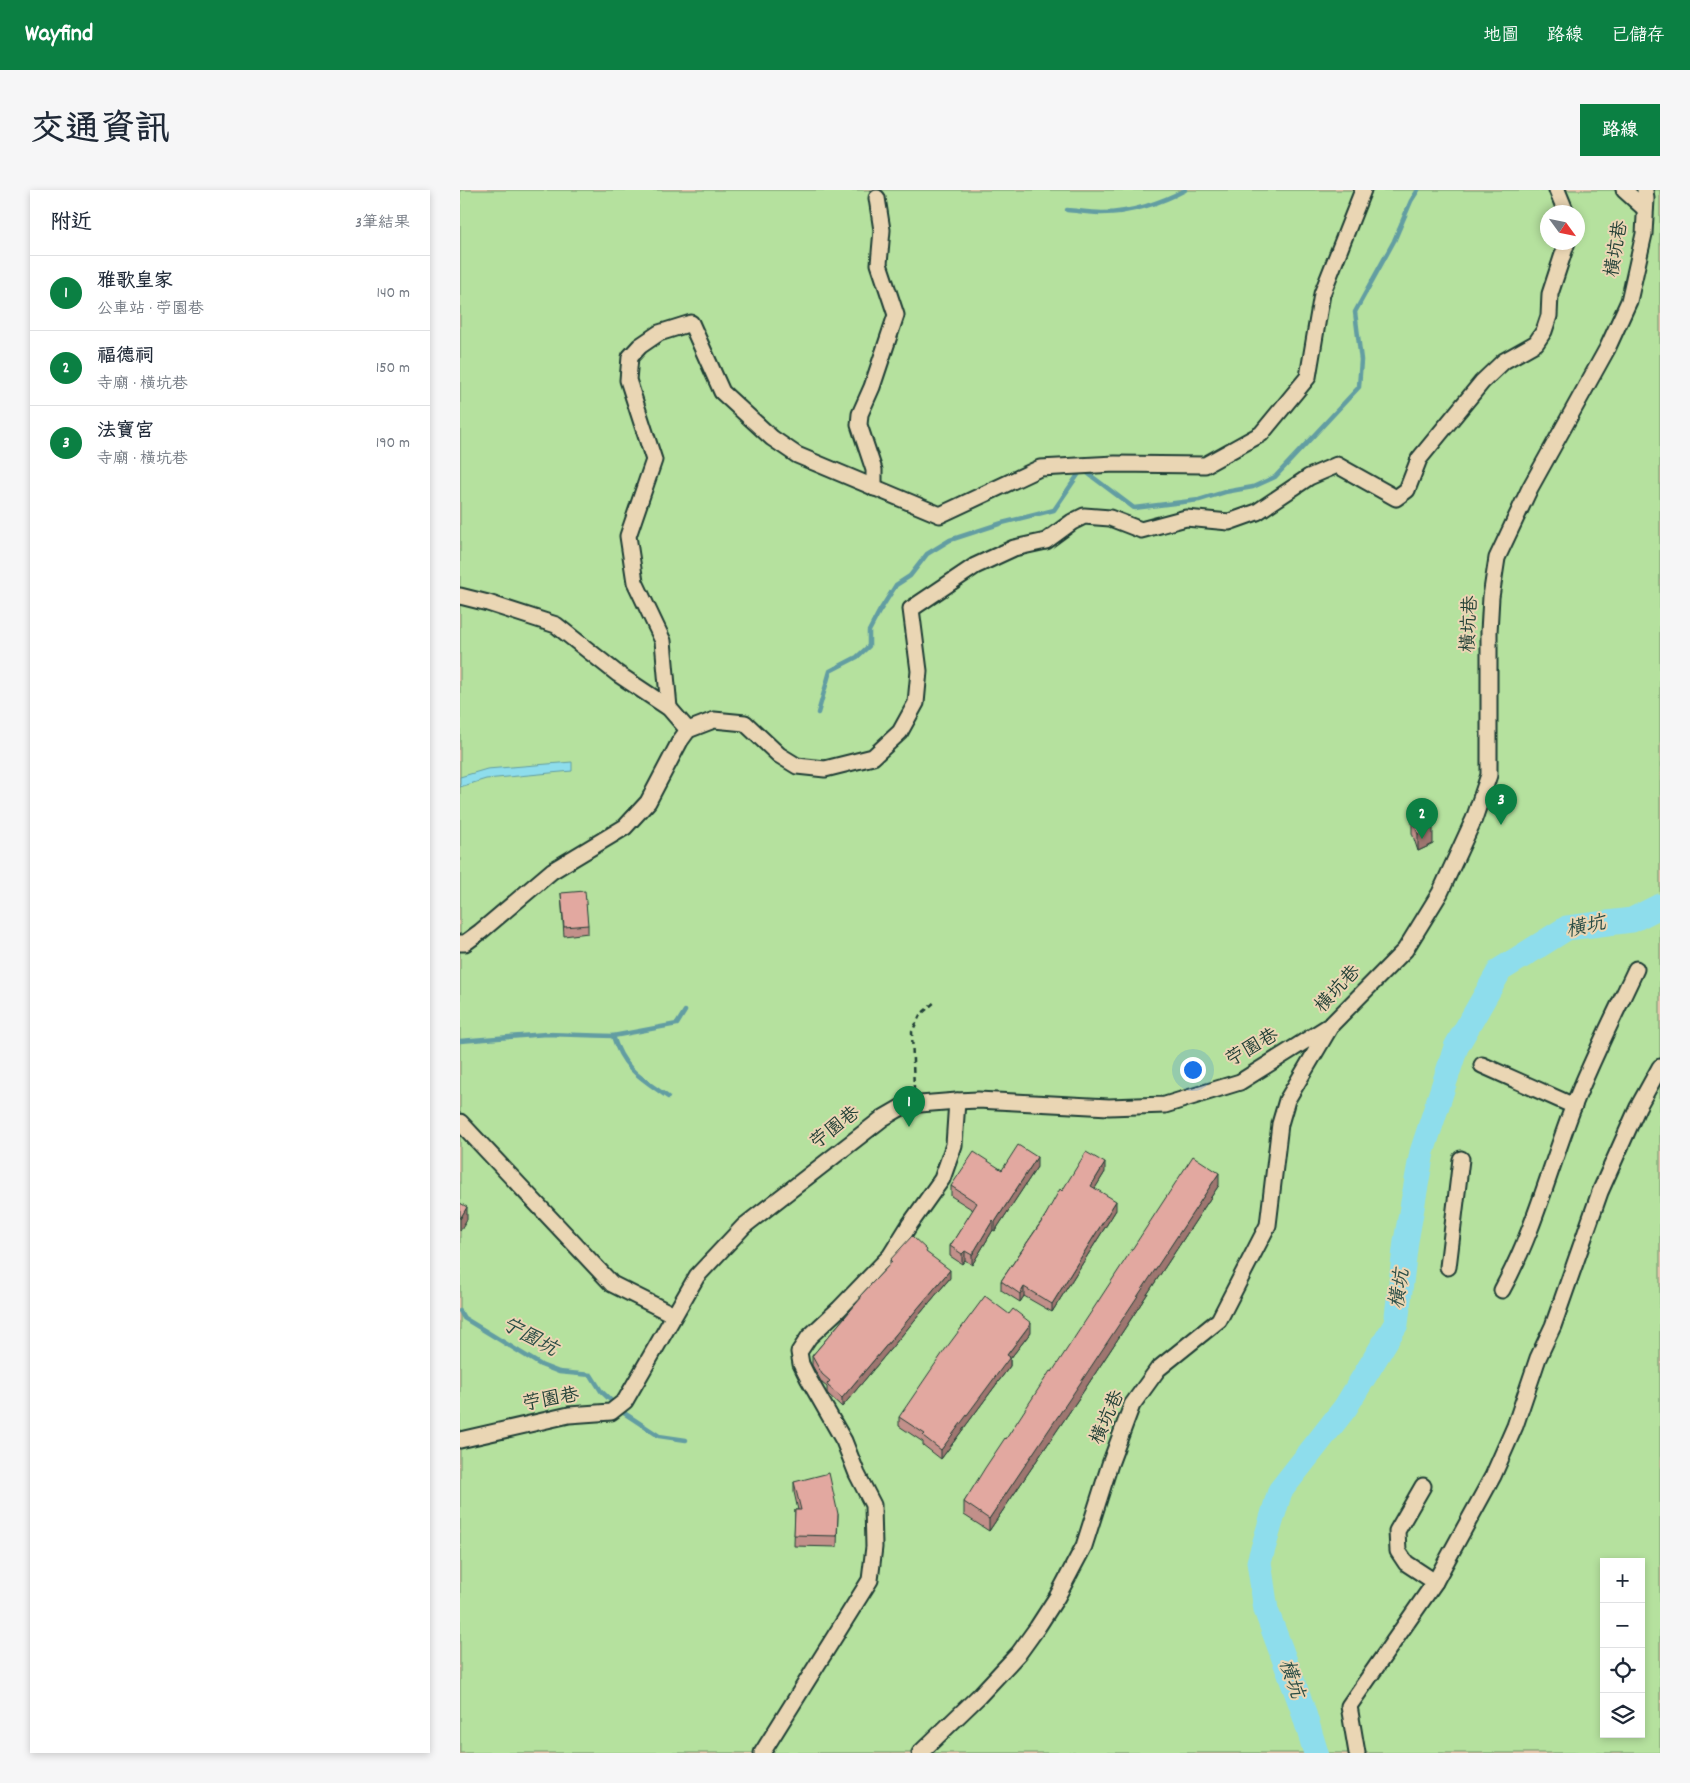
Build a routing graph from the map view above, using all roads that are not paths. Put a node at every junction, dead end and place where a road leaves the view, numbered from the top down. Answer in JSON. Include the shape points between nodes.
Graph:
{"nodes":[{"id":1,"x":1363,"y":190,"type":"edge"},
{"id":2,"x":1557,"y":190,"type":"edge"},
{"id":3,"x":1624,"y":190,"type":"edge"},
{"id":4,"x":1645,"y":190,"type":"edge"},
{"id":5,"x":877,"y":198,"type":"dead end"},
{"id":6,"x":1563,"y":205,"type":"edge"},
{"id":7,"x":1645,"y":209,"type":"junction"},
{"id":8,"x":1564,"y":250,"type":"edge"},
{"id":9,"x":874,"y":488,"type":"junction"},
{"id":10,"x":460,"y":596,"type":"edge"},
{"id":11,"x":669,"y":708,"type":"junction"},
{"id":12,"x":688,"y":730,"type":"junction"},
{"id":13,"x":460,"y":943,"type":"edge"},
{"id":14,"x":1636,"y":969,"type":"dead end"},
{"id":15,"x":1332,"y":1024,"type":"junction"},
{"id":16,"x":1482,"y":1065,"type":"dead end"},
{"id":17,"x":1660,"y":1067,"type":"edge"},
{"id":18,"x":957,"y":1101,"type":"junction"},
{"id":19,"x":1574,"y":1106,"type":"junction"},
{"id":20,"x":460,"y":1122,"type":"edge"},
{"id":21,"x":1461,"y":1159,"type":"dead end"},
{"id":22,"x":1448,"y":1267,"type":"dead end"},
{"id":23,"x":1502,"y":1290,"type":"dead end"},
{"id":24,"x":674,"y":1316,"type":"junction"},
{"id":25,"x":460,"y":1440,"type":"edge"},
{"id":26,"x":1423,"y":1486,"type":"dead end"},
{"id":27,"x":1435,"y":1582,"type":"junction"},
{"id":28,"x":762,"y":1753,"type":"edge"},
{"id":29,"x":920,"y":1753,"type":"edge"},
{"id":30,"x":1358,"y":1753,"type":"edge"}],
"edges":[{"from":1,"to":9,"type":"street","via":[[1322,294],[1308,377],[1261,434],[1205,465],[1115,464],[1040,468],[940,516]]},
{"from":2,"to":6,"type":"street"},
{"from":3,"to":7,"type":"street"},
{"from":4,"to":7,"type":"street","name":"橫坑巷"},
{"from":5,"to":9,"type":"street","via":[[882,230],[879,264],[896,315],[860,414],[859,425],[874,470]]},
{"from":7,"to":15,"type":"street","name":"橫坑巷","via":[[1644,234],[1629,301],[1607,349],[1530,488],[1497,558],[1489,632],[1489,775],[1474,820],[1440,893],[1405,950]]},
{"from":8,"to":12,"type":"street","via":[[1550,294],[1549,316],[1536,343],[1504,361],[1482,382],[1419,458],[1407,490],[1396,498],[1337,465],[1309,477],[1258,512],[1229,522],[1186,518],[1141,530],[1110,518],[1084,516],[1046,541],[1014,548],[975,566],[911,609],[919,670],[916,703],[900,732],[873,757],[825,769],[796,766],[779,755],[746,723],[714,720]]},
{"from":9,"to":11,"type":"street","via":[[797,454],[772,438],[722,392],[691,324],[659,334],[640,346],[630,357],[628,380],[654,460],[628,536],[635,582],[663,641]]},
{"from":10,"to":11,"type":"street","via":[[556,625],[618,674]]},
{"from":11,"to":12,"type":"street"},
{"from":12,"to":13,"type":"street","via":[[648,802],[625,827],[552,871],[480,932]]},
{"from":14,"to":19,"type":"street"},
{"from":15,"to":18,"type":"street","name":"苧園巷","via":[[1240,1082],[1165,1105],[1110,1107]]},
{"from":15,"to":29,"type":"street","name":"橫坑巷","via":[[1287,1100],[1280,1124],[1268,1226],[1219,1320],[1158,1369],[1132,1406],[1084,1546],[1038,1628],[979,1696]]},
{"from":16,"to":19,"type":"street"},
{"from":17,"to":27,"type":"street","via":[[1638,1107],[1600,1192],[1515,1426],[1493,1476]]},
{"from":18,"to":24,"type":"street","name":"苧園巷","via":[[902,1107],[883,1118],[744,1226],[697,1276]]},
{"from":18,"to":28,"type":"street","via":[[954,1145],[942,1179],[890,1256],[809,1337],[799,1352],[801,1364],[844,1441],[873,1505],[874,1547],[870,1580]]},
{"from":19,"to":23,"type":"street","via":[[1537,1210]]},
{"from":20,"to":24,"type":"street","via":[[612,1284]]},
{"from":21,"to":22,"type":"street"},
{"from":24,"to":25,"type":"street","name":"苧園巷","via":[[625,1400],[611,1412],[569,1415]]},
{"from":26,"to":27,"type":"street","via":[[1398,1531],[1398,1551],[1406,1563]]},
{"from":27,"to":30,"type":"street","via":[[1349,1706]]}]}
